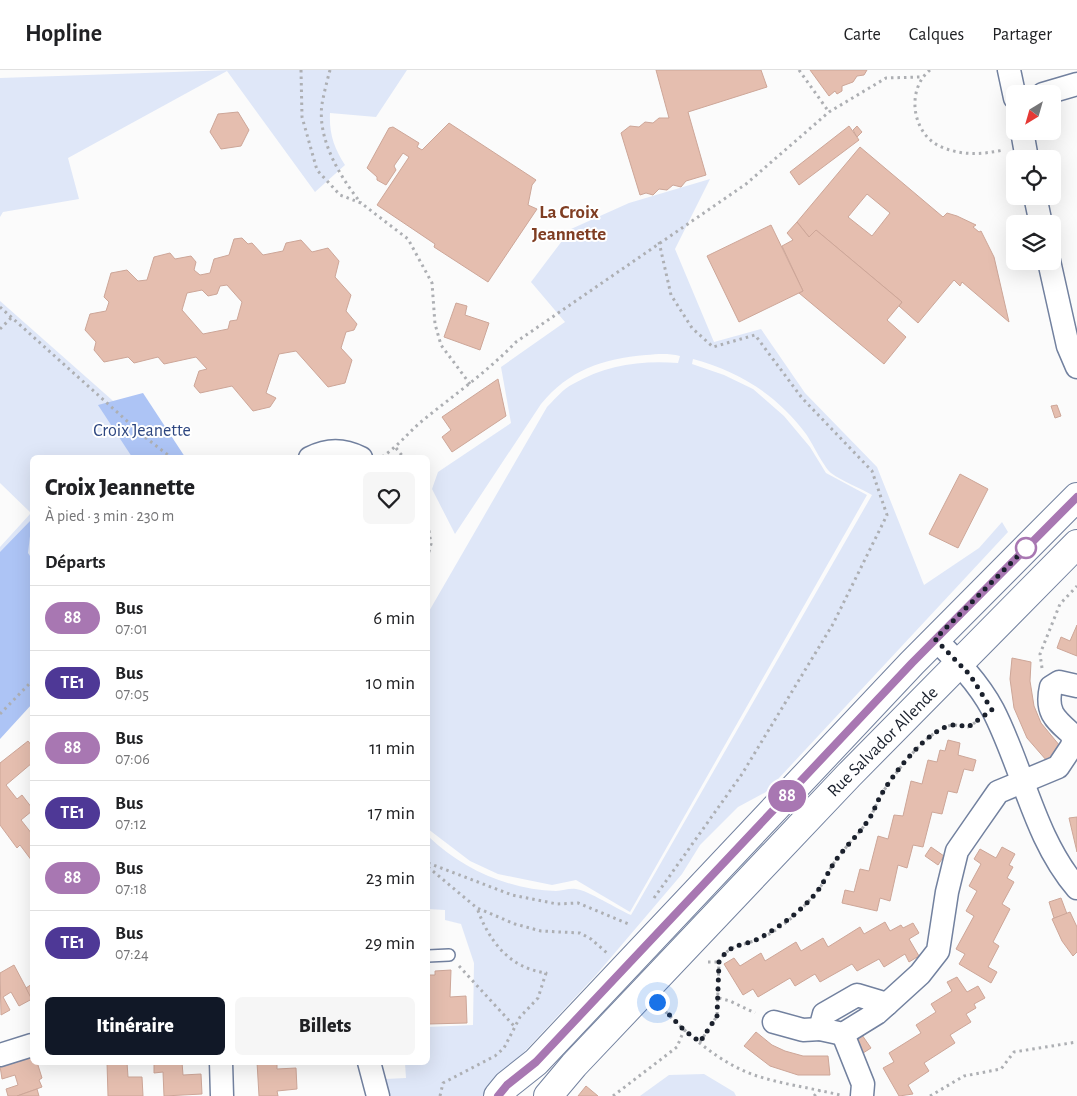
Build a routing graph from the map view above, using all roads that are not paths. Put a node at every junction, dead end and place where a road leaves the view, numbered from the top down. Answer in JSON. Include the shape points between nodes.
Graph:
{"nodes":[{"id":1,"x":1009,"y":70,"type":"edge"},
{"id":2,"x":1077,"y":84,"type":"edge"},
{"id":3,"x":1012,"y":85,"type":"edge"},
{"id":4,"x":1061,"y":89,"type":"edge"},
{"id":5,"x":1051,"y":270,"type":"edge"},
{"id":6,"x":1077,"y":367,"type":"edge"},
{"id":7,"x":319,"y":455,"type":"edge"},
{"id":8,"x":354,"y":455,"type":"edge"},
{"id":9,"x":1077,"y":497,"type":"edge"},
{"id":10,"x":1077,"y":544,"type":"edge"},
{"id":11,"x":935,"y":639,"type":"junction"},
{"id":12,"x":960,"y":664,"type":"junction"},
{"id":13,"x":1077,"y":686,"type":"edge"},
{"id":14,"x":1024,"y":782,"type":"junction"},
{"id":15,"x":1077,"y":888,"type":"edge"},
{"id":16,"x":449,"y":955,"type":"road end"},
{"id":17,"x":430,"y":956,"type":"edge"},
{"id":18,"x":887,"y":1004,"type":"junction"},
{"id":19,"x":774,"y":1022,"type":"road end"},
{"id":20,"x":820,"y":1029,"type":"junction"},
{"id":21,"x":843,"y":1034,"type":"junction"},
{"id":22,"x":30,"y":1046,"type":"edge"},
{"id":23,"x":0,"y":1055,"type":"edge"},
{"id":24,"x":221,"y":1065,"type":"edge"},
{"id":25,"x":369,"y":1065,"type":"edge"},
{"id":26,"x":222,"y":1096,"type":"edge"},
{"id":27,"x":378,"y":1096,"type":"edge"},
{"id":28,"x":498,"y":1096,"type":"edge"},
{"id":29,"x":548,"y":1096,"type":"edge"},
{"id":30,"x":862,"y":1096,"type":"edge"}],
"edges":[{"from":1,"to":3,"type":"street"},
{"from":2,"to":4,"type":"street"},
{"from":5,"to":6,"type":"street","via":[[1068,346]]},
{"from":7,"to":8,"type":"street","via":[[334,450]]},
{"from":9,"to":11,"type":"street","name":"Rue Salvador Allende"},
{"from":10,"to":12,"type":"street","name":"Rue Salvador Allende"},
{"from":11,"to":12,"type":"street"},
{"from":11,"to":28,"type":"street","name":"Rue Salvador Allende","via":[[536,1062]]},
{"from":12,"to":14,"type":"street","via":[[992,710]]},
{"from":12,"to":29,"type":"street","name":"Rue Salvador Allende","via":[[742,886]]},
{"from":13,"to":14,"type":"street","via":[[1060,682],[1051,687],[1048,700],[1051,714],[1074,736],[1072,746],[1058,767]]},
{"from":14,"to":15,"type":"street","via":[[1043,835],[1056,860]]},
{"from":14,"to":18,"type":"street","via":[[998,792],[958,851],[947,892],[938,951],[920,974]]},
{"from":16,"to":17,"type":"lane"},
{"from":18,"to":20,"type":"street","via":[[857,995],[824,1014]]},
{"from":18,"to":21,"type":"street","via":[[877,1014]]},
{"from":19,"to":20,"type":"street","via":[[803,1030]]},
{"from":20,"to":21,"type":"street"},
{"from":21,"to":30,"type":"street","via":[[863,1084]]},
{"from":22,"to":23,"type":"street"},
{"from":24,"to":26,"type":"street"},
{"from":25,"to":27,"type":"street"}]}
